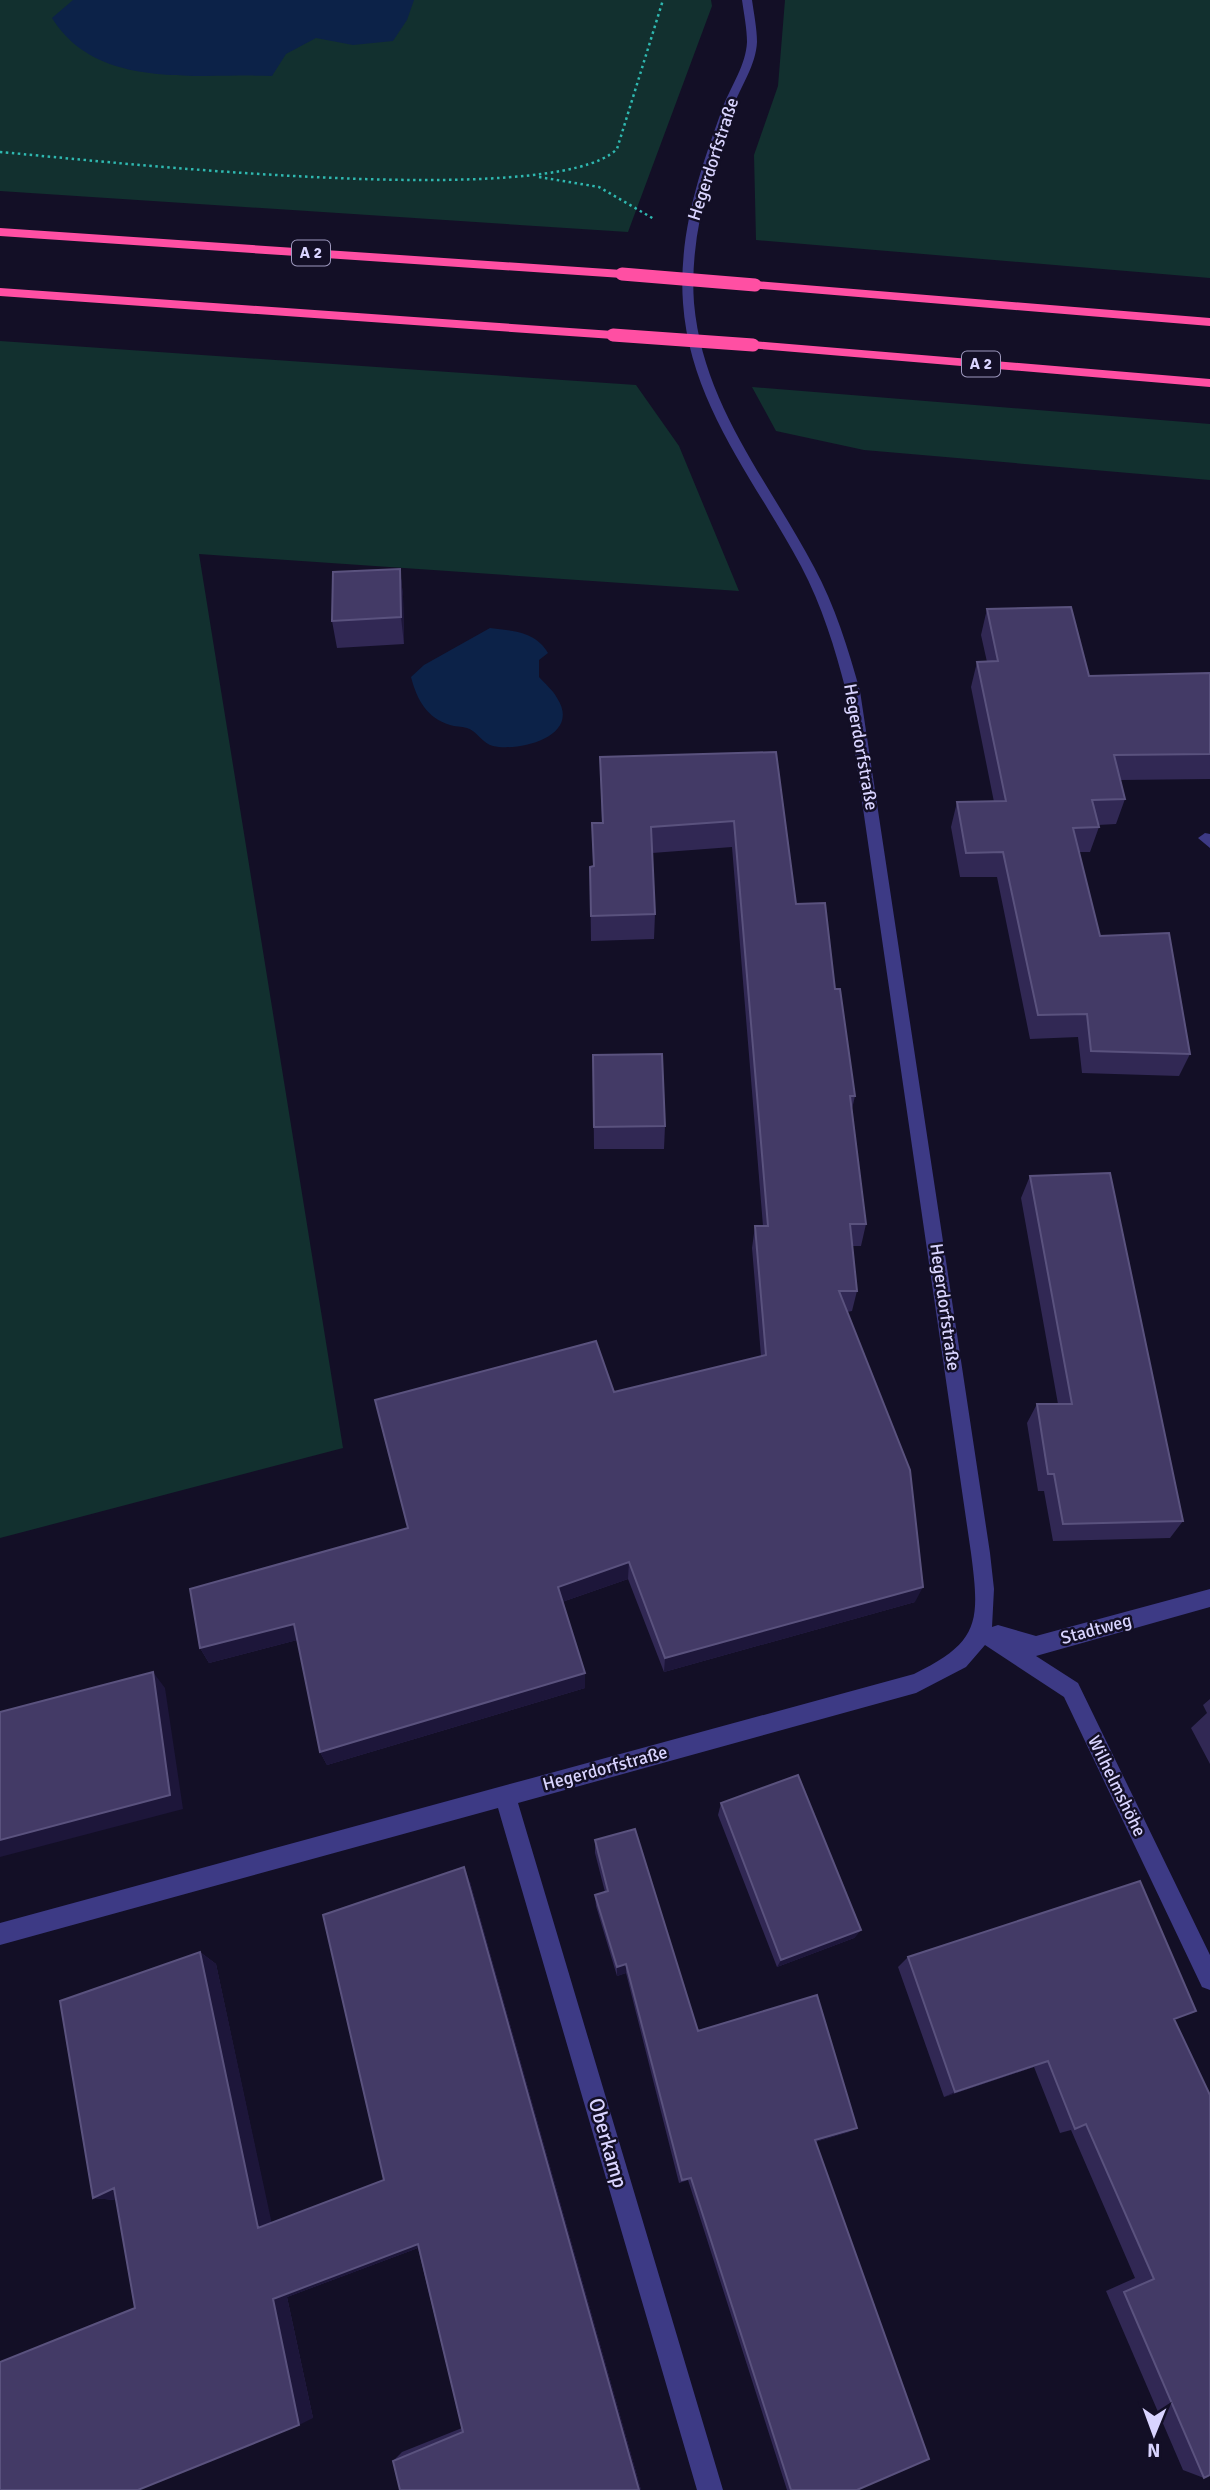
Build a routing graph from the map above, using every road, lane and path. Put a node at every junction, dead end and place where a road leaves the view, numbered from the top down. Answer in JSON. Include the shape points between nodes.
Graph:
{"nodes":[{"id":1,"x":663,"y":0,"type":"edge"},
{"id":2,"x":747,"y":0,"type":"edge"},
{"id":3,"x":0,"y":152,"type":"edge"},
{"id":4,"x":535,"y":176,"type":"junction"},
{"id":5,"x":0,"y":232,"type":"edge"},
{"id":6,"x":689,"y":242,"type":"junction"},
{"id":7,"x":0,"y":292,"type":"edge"},
{"id":8,"x":1210,"y":322,"type":"edge"},
{"id":9,"x":1210,"y":383,"type":"edge"},
{"id":10,"x":1210,"y":1598,"type":"edge"},
{"id":11,"x":981,"y":1631,"type":"junction"},
{"id":12,"x":505,"y":1796,"type":"junction"},
{"id":13,"x":0,"y":1934,"type":"edge"},
{"id":14,"x":1210,"y":1979,"type":"edge"},
{"id":15,"x":710,"y":2490,"type":"edge"}],
"edges":[{"from":1,"to":4,"type":"path","via":[[616,152],[589,168]]},
{"from":2,"to":6,"type":"street","name":"Hegerdorfstraße","via":[[752,43],[747,65],[698,196]]},
{"from":3,"to":4,"type":"path","via":[[382,182]]},
{"from":4,"to":6,"type":"path","via":[[599,187]]},
{"from":5,"to":8,"type":"highway","number":"A 2","bridge":true,"via":[[622,274]]},
{"from":6,"to":11,"type":"street","name":"Hegerdorfstraße","via":[[688,309],[695,352],[737,450],[814,580],[853,691],[976,1523],[985,1597]]},
{"from":7,"to":9,"type":"highway","number":"A 2","bridge":true,"via":[[753,345]]},
{"from":10,"to":11,"type":"street","name":"Stadtweg","via":[[1036,1646]]},
{"from":11,"to":12,"type":"street","name":"Hegerdorfstraße","via":[[972,1648],[955,1663],[916,1684]]},
{"from":11,"to":14,"type":"street","name":"Wilhelmshöhe","via":[[1070,1690]]},
{"from":12,"to":13,"type":"street","name":"Hegerdorfstraße"},
{"from":12,"to":15,"type":"street","name":"Oberkamp"}]}
